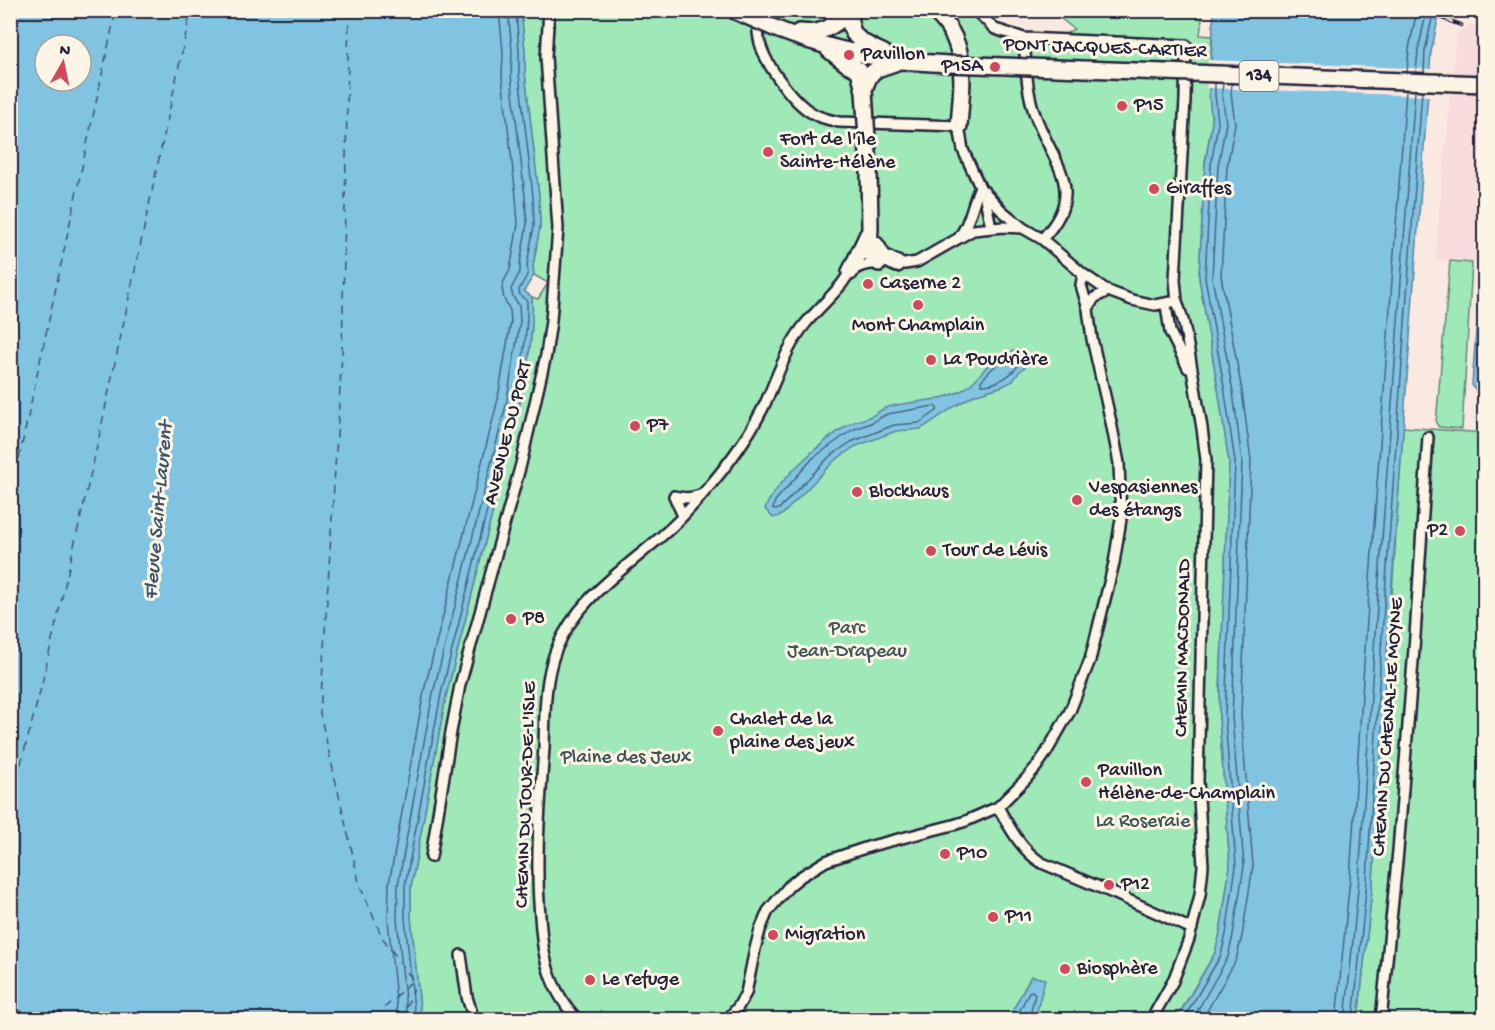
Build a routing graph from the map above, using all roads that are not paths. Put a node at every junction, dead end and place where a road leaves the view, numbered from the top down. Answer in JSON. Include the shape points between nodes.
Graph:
{"nodes":[{"id":1,"x":549,"y":10,"type":"edge"},
{"id":2,"x":733,"y":10,"type":"edge"},
{"id":3,"x":758,"y":10,"type":"edge"},
{"id":4,"x":852,"y":10,"type":"edge"},
{"id":5,"x":933,"y":10,"type":"edge"},
{"id":6,"x":975,"y":10,"type":"edge"},
{"id":7,"x":779,"y":30,"type":"junction"},
{"id":8,"x":1024,"y":38,"type":"junction"},
{"id":9,"x":821,"y":45,"type":"junction"},
{"id":10,"x":900,"y":61,"type":"junction"},
{"id":11,"x":1485,"y":84,"type":"edge"},
{"id":12,"x":864,"y":91,"type":"junction"},
{"id":13,"x":959,"y":126,"type":"junction"},
{"id":14,"x":980,"y":187,"type":"junction"},
{"id":15,"x":991,"y":227,"type":"junction"},
{"id":16,"x":870,"y":228,"type":"junction"},
{"id":17,"x":1023,"y":228,"type":"junction"},
{"id":18,"x":958,"y":238,"type":"junction"},
{"id":19,"x":1042,"y":239,"type":"junction"},
{"id":20,"x":917,"y":262,"type":"junction"},
{"id":21,"x":879,"y":263,"type":"junction"},
{"id":22,"x":897,"y":264,"type":"junction"},
{"id":23,"x":850,"y":272,"type":"junction"},
{"id":24,"x":1083,"y":274,"type":"junction"},
{"id":25,"x":1108,"y":291,"type":"junction"},
{"id":26,"x":1177,"y":302,"type":"junction"},
{"id":27,"x":1166,"y":304,"type":"junction"},
{"id":28,"x":1088,"y":309,"type":"junction"},
{"id":29,"x":1186,"y":334,"type":"junction"},
{"id":30,"x":1172,"y":338,"type":"junction"},
{"id":31,"x":1192,"y":375,"type":"junction"},
{"id":32,"x":1428,"y":436,"type":"dead end"},
{"id":33,"x":702,"y":494,"type":"junction"},
{"id":34,"x":683,"y":516,"type":"junction"},
{"id":35,"x":998,"y":807,"type":"junction"},
{"id":36,"x":431,"y":857,"type":"dead end"},
{"id":37,"x":1192,"y":929,"type":"junction"},
{"id":38,"x":461,"y":955,"type":"dead end"},
{"id":39,"x":567,"y":1008,"type":"junction"},
{"id":40,"x":474,"y":1020,"type":"edge"},
{"id":41,"x":570,"y":1020,"type":"edge"},
{"id":42,"x":578,"y":1020,"type":"edge"},
{"id":43,"x":727,"y":1020,"type":"edge"},
{"id":44,"x":1151,"y":1020,"type":"edge"},
{"id":45,"x":1381,"y":1020,"type":"edge"}],
"edges":[{"from":1,"to":36,"type":"street","name":"AVENUE DU PORT","via":[[546,57],[558,228],[551,321],[521,464],[460,685]]},
{"from":2,"to":7,"type":"main road","name":"PONT JACQUES-CARTIER","number":"134","bridge":true},
{"from":3,"to":13,"type":"street","via":[[757,32],[763,53],[797,101],[813,113],[839,122]]},
{"from":4,"to":7,"type":"main road","via":[[820,32]]},
{"from":4,"to":10,"type":"main road","via":[[850,25],[856,37]]},
{"from":5,"to":13,"type":"main road","via":[[955,38],[960,54]]},
{"from":6,"to":8,"type":"street","via":[[995,29]]},
{"from":7,"to":9,"type":"main road","name":"PONT JACQUES-CARTIER","number":"134"},
{"from":8,"to":19,"type":"street","via":[[1031,101],[1066,186],[1061,214]]},
{"from":8,"to":26,"type":"street","name":"CHEMIN MACDONALD","via":[[1186,45],[1176,243]]},
{"from":9,"to":10,"type":"main road","name":"PONT JACQUES-CARTIER","number":"134"},
{"from":9,"to":12,"type":"main road","via":[[858,70]]},
{"from":10,"to":11,"type":"main road","name":"PONT JACQUES-CARTIER","number":"134","bridge":true},
{"from":10,"to":12,"type":"main road","via":[[871,73]]},
{"from":12,"to":16,"type":"main road","bridge":true},
{"from":13,"to":14,"type":"street","via":[[963,150]]},
{"from":14,"to":15,"type":"street"},
{"from":14,"to":17,"type":"street"},
{"from":14,"to":18,"type":"street","via":[[970,219]]},
{"from":15,"to":17,"type":"street"},
{"from":15,"to":18,"type":"street"},
{"from":16,"to":21,"type":"main road","via":[[868,247]]},
{"from":16,"to":22,"type":"main road","via":[[884,257]]},
{"from":16,"to":23,"type":"main road"},
{"from":17,"to":19,"type":"street"},
{"from":18,"to":20,"type":"street"},
{"from":19,"to":24,"type":"street"},
{"from":20,"to":21,"type":"street","via":[[899,270]]},
{"from":20,"to":22,"type":"street"},
{"from":21,"to":22,"type":"street"},
{"from":21,"to":23,"type":"street"},
{"from":23,"to":33,"type":"street","name":"CHEMIN DU TOUR-DE-L'ISLE","via":[[802,328],[751,429]]},
{"from":24,"to":25,"type":"street"},
{"from":24,"to":28,"type":"street","via":[[1081,285]]},
{"from":25,"to":27,"type":"street","via":[[1132,300]]},
{"from":25,"to":28,"type":"street","via":[[1094,298]]},
{"from":26,"to":27,"type":"street"},
{"from":26,"to":29,"type":"street","name":"CHEMIN MACDONALD"},
{"from":27,"to":30,"type":"street","name":"CHEMIN MACDONALD"},
{"from":28,"to":35,"type":"street","via":[[1119,463],[1119,540],[1090,660],[1070,711],[1037,766]]},
{"from":29,"to":30,"type":"street"},
{"from":29,"to":31,"type":"street","name":"CHEMIN MACDONALD"},
{"from":30,"to":31,"type":"street","name":"CHEMIN MACDONALD"},
{"from":31,"to":37,"type":"street","name":"CHEMIN MACDONALD","via":[[1206,468],[1198,781],[1203,866]]},
{"from":32,"to":45,"type":"street","name":"CHEMIN DU CHENAL-LE MOYNE","via":[[1400,827]]},
{"from":33,"to":34,"type":"street","name":"CHEMIN DU TOUR-DE-L'ISLE"},
{"from":33,"to":34,"type":"street","via":[[693,498],[674,495]]},
{"from":34,"to":39,"type":"street","name":"CHEMIN DU TOUR-DE-L'ISLE","via":[[577,612],[551,662],[543,749],[538,894],[546,962]]},
{"from":35,"to":37,"type":"street","via":[[1033,858]]},
{"from":35,"to":43,"type":"street","via":[[960,823],[826,861],[800,877],[768,911],[757,939],[746,993]]},
{"from":37,"to":44,"type":"street","name":"CHEMIN MACDONALD","via":[[1173,981]]},
{"from":38,"to":40,"type":"street"},
{"from":39,"to":41,"type":"street","name":"CHEMIN DU TOUR-DE-L'ISLE"},
{"from":39,"to":42,"type":"street","name":"CHEMIN DU TOUR-DE-L'ISLE"}]}
